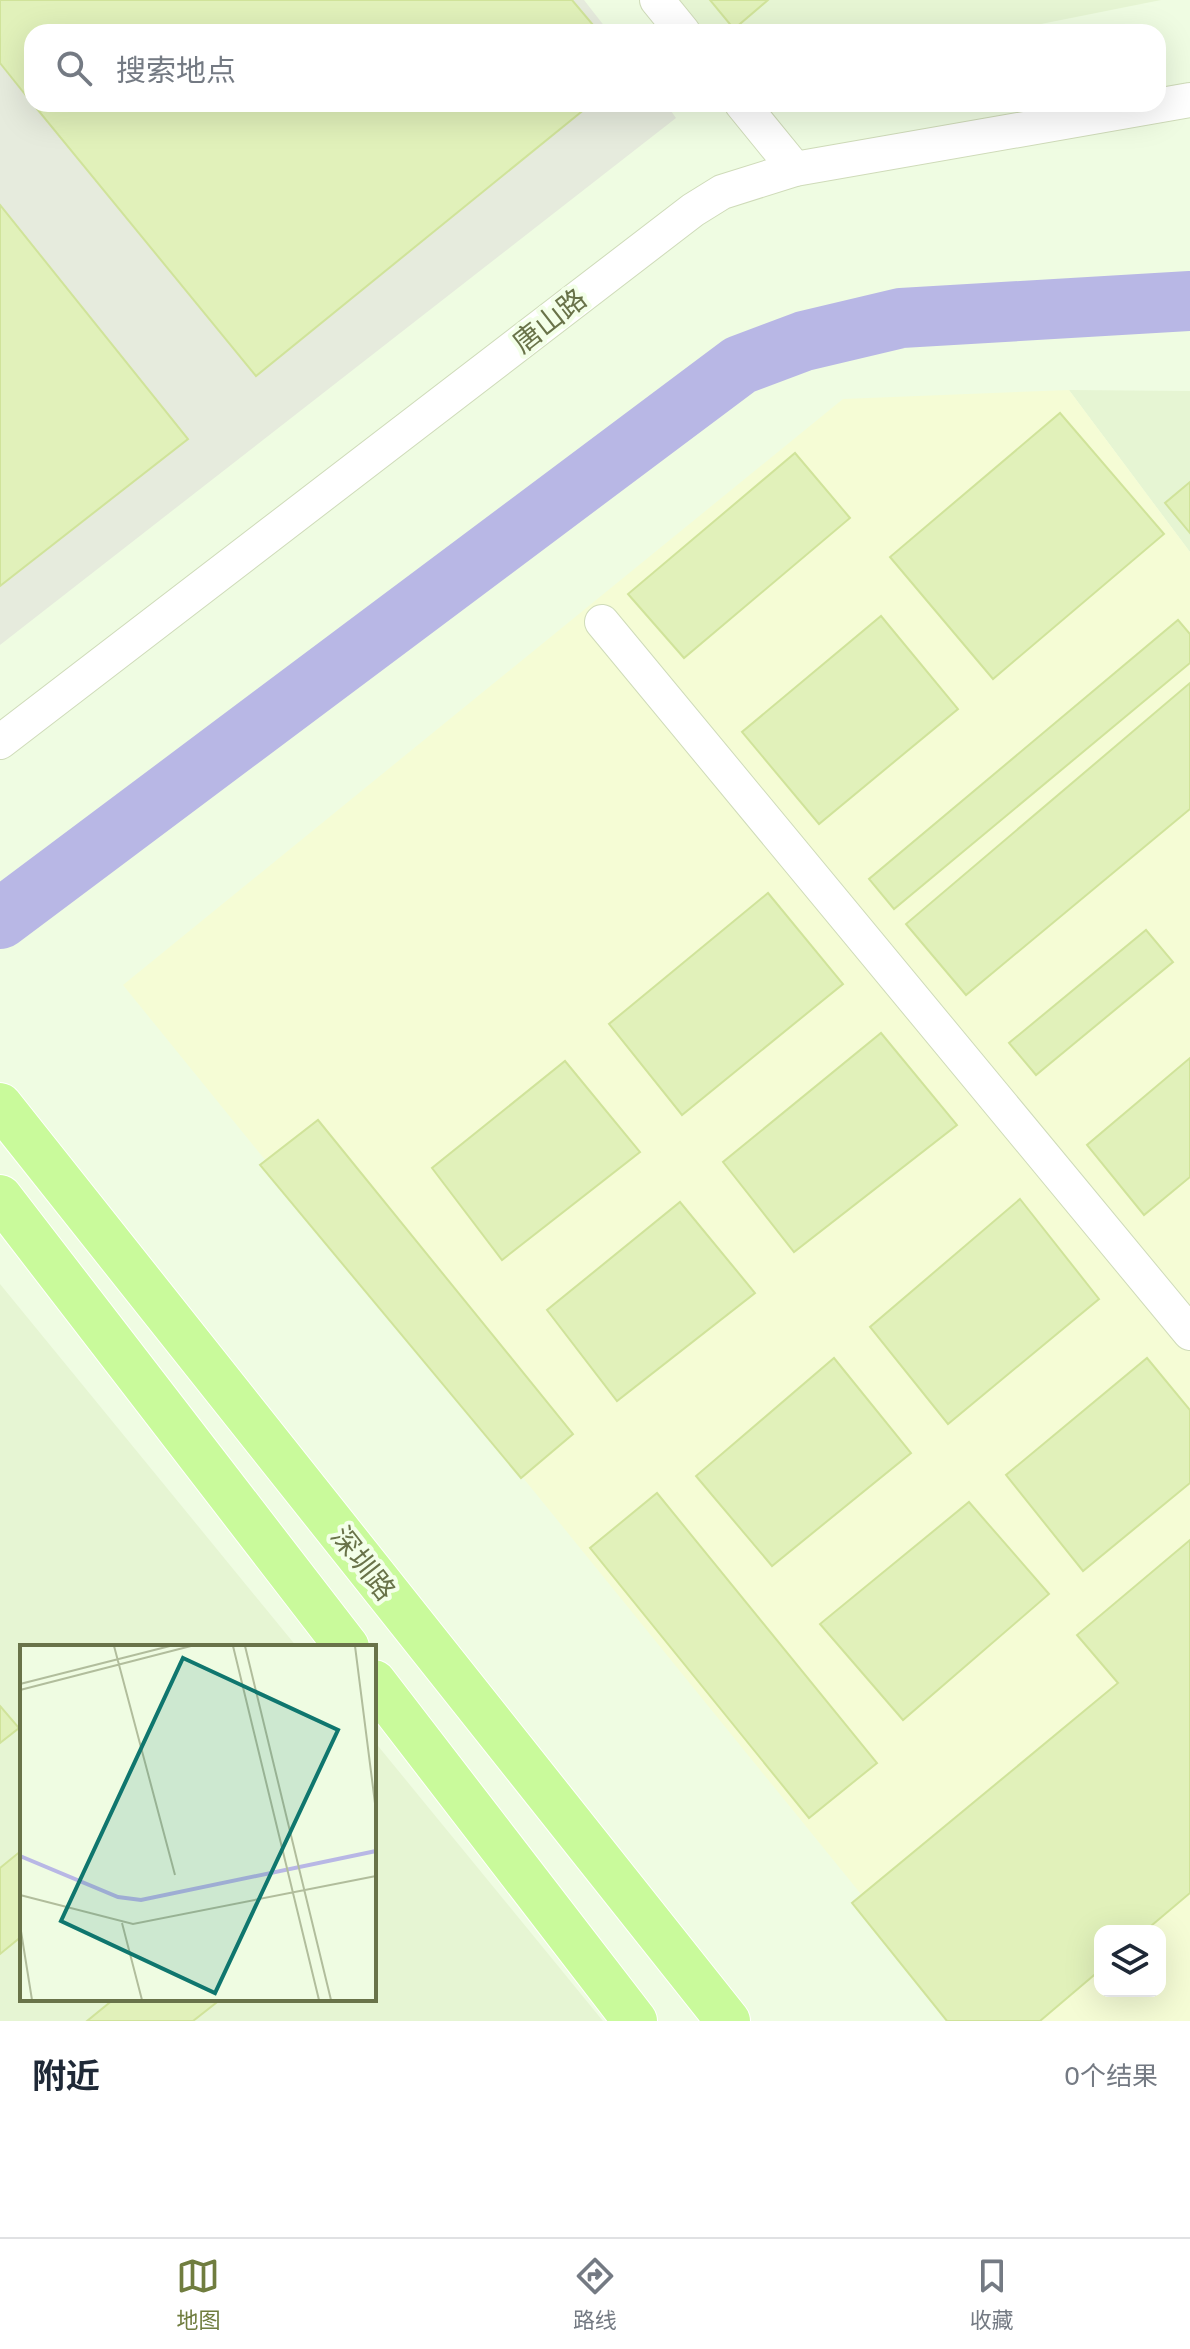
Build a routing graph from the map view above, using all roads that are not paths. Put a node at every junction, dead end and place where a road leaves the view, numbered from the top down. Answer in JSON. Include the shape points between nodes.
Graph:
{"nodes":[{"id":1,"x":657,"y":0,"type":"edge"},
{"id":2,"x":676,"y":24,"type":"edge"},
{"id":3,"x":1190,"y":100,"type":"edge"},
{"id":4,"x":1166,"y":104,"type":"edge"},
{"id":5,"x":749,"y":112,"type":"edge"},
{"id":6,"x":1121,"y":112,"type":"edge"},
{"id":7,"x":795,"y":169,"type":"junction"},
{"id":8,"x":602,"y":622,"type":"dead end"},
{"id":9,"x":0,"y":742,"type":"edge"},
{"id":10,"x":0,"y":1105,"type":"edge"},
{"id":11,"x":0,"y":1197,"type":"edge"},
{"id":12,"x":1190,"y":1333,"type":"edge"},
{"id":13,"x":345,"y":1645,"type":"edge"},
{"id":14,"x":376,"y":1685,"type":"edge"},
{"id":15,"x":635,"y":2021,"type":"edge"},
{"id":16,"x":728,"y":2021,"type":"edge"}],
"edges":[{"from":1,"to":2,"type":"street"},
{"from":3,"to":4,"type":"street","name":"唐山路"},
{"from":5,"to":7,"type":"street"},
{"from":6,"to":7,"type":"street","name":"唐山路"},
{"from":7,"to":9,"type":"street","name":"唐山路","via":[[722,192],[693,210]]},
{"from":8,"to":12,"type":"street"},
{"from":10,"to":16,"type":"main road","name":"深圳路"},
{"from":11,"to":13,"type":"main road"},
{"from":14,"to":15,"type":"main road"}]}
